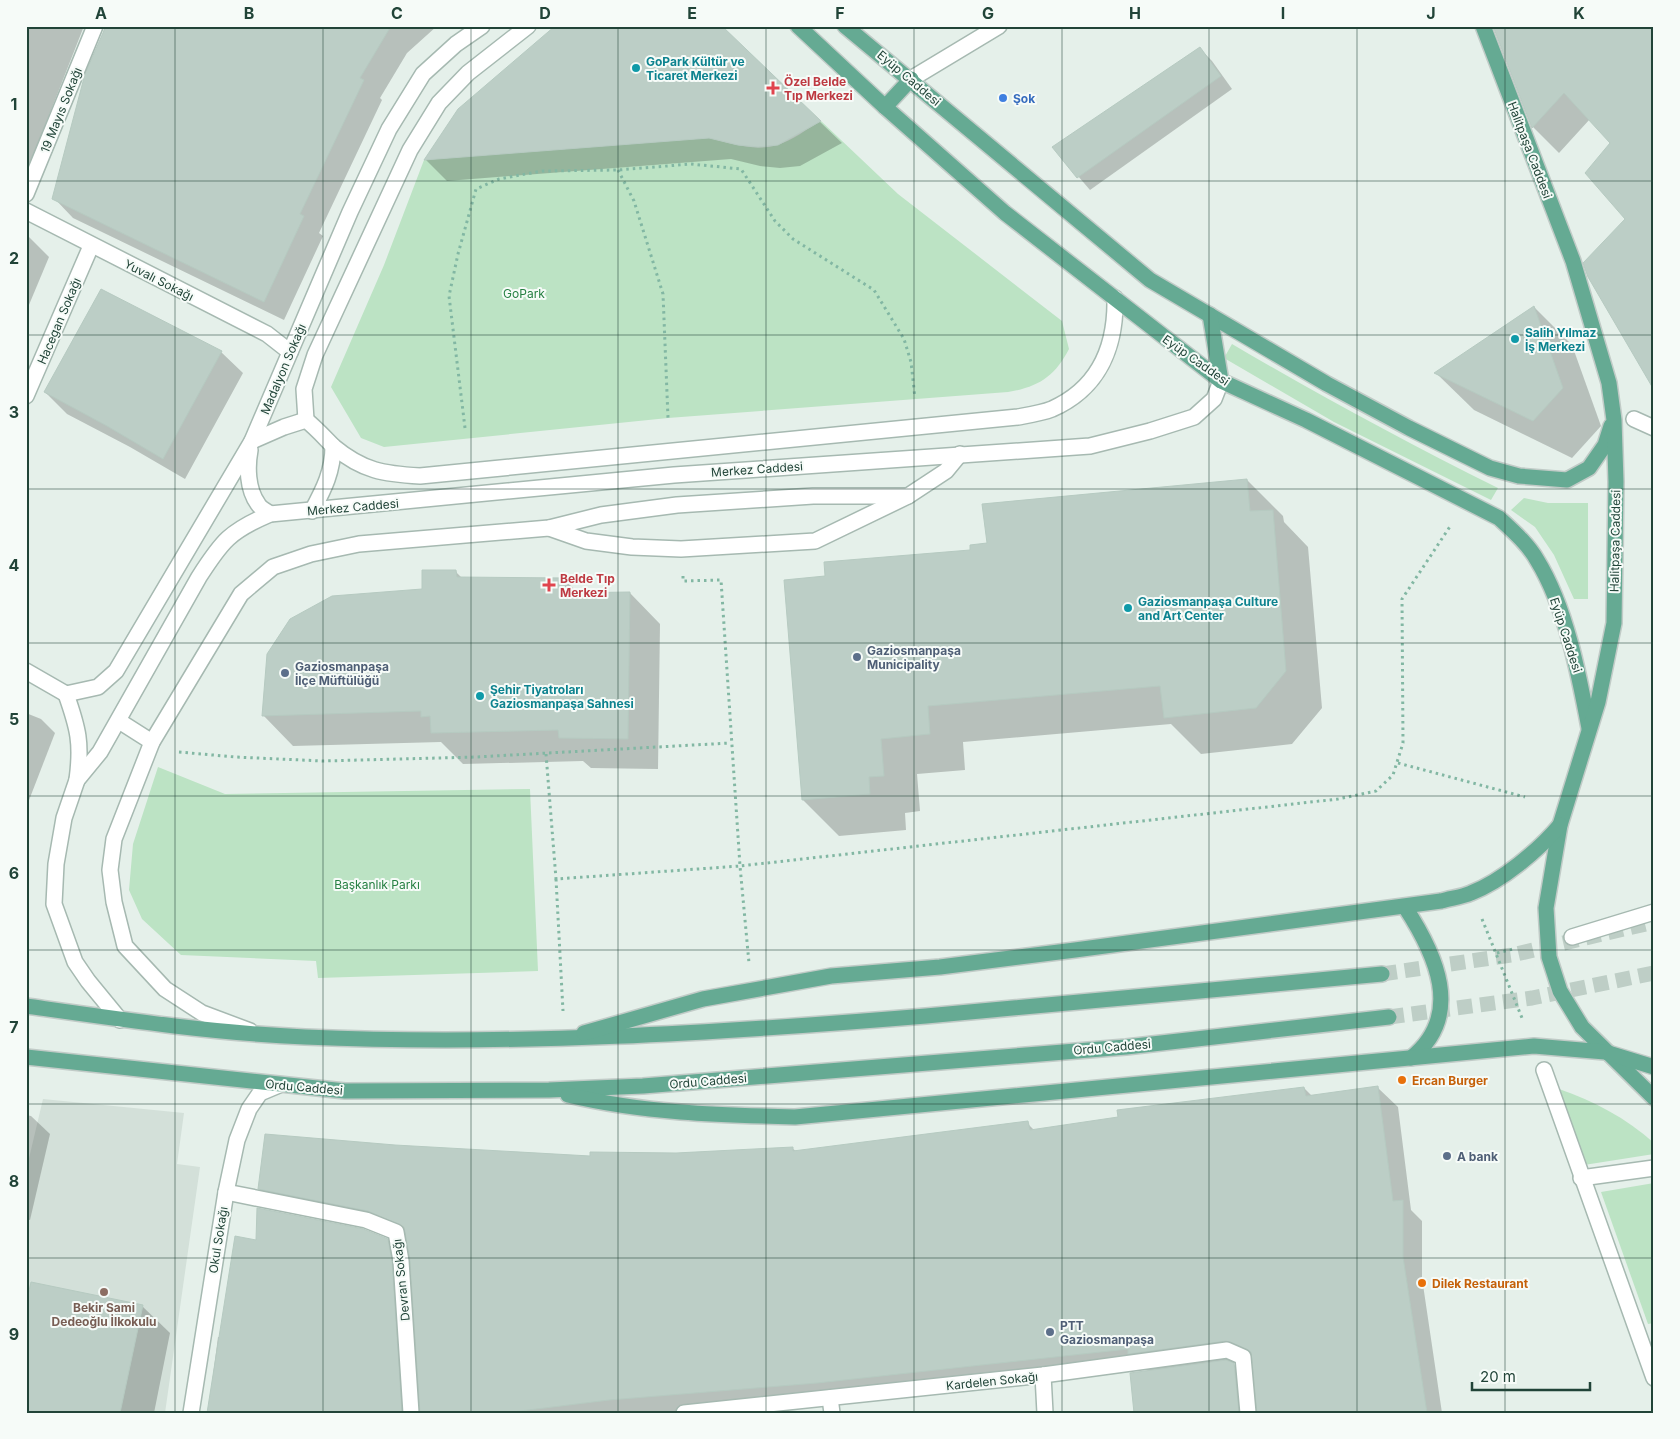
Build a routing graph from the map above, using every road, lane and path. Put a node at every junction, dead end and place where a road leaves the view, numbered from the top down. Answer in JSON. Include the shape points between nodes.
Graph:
{"nodes":[{"id":1,"x":95,"y":26,"type":"edge"},
{"id":2,"x":482,"y":26,"type":"edge"},
{"id":3,"x":528,"y":26,"type":"edge"},
{"id":4,"x":798,"y":26,"type":"edge"},
{"id":5,"x":845,"y":26,"type":"edge"},
{"id":6,"x":1000,"y":26,"type":"edge"},
{"id":7,"x":1483,"y":26,"type":"edge"},
{"id":8,"x":911,"y":79,"type":"junction"},
{"id":9,"x":885,"y":107,"type":"junction"},
{"id":10,"x":618,"y":170,"type":"junction"},
{"id":11,"x":26,"y":194,"type":"edge"},
{"id":12,"x":26,"y":211,"type":"edge"},
{"id":13,"x":350,"y":212,"type":"junction"},
{"id":14,"x":376,"y":224,"type":"junction"},
{"id":15,"x":91,"y":246,"type":"junction"},
{"id":16,"x":1115,"y":298,"type":"junction"},
{"id":17,"x":1210,"y":315,"type":"junction"},
{"id":18,"x":290,"y":352,"type":"junction"},
{"id":19,"x":1221,"y":381,"type":"junction"},
{"id":20,"x":26,"y":396,"type":"edge"},
{"id":21,"x":915,"y":399,"type":"dead end"},
{"id":22,"x":668,"y":418,"type":"dead end"},
{"id":23,"x":1634,"y":419,"type":"dead end"},
{"id":24,"x":306,"y":420,"type":"junction"},
{"id":25,"x":1614,"y":420,"type":"junction"},
{"id":26,"x":465,"y":428,"type":"dead end"},
{"id":27,"x":1654,"y":428,"type":"edge"},
{"id":28,"x":252,"y":441,"type":"junction"},
{"id":29,"x":333,"y":446,"type":"junction"},
{"id":30,"x":960,"y":454,"type":"junction"},
{"id":31,"x":600,"y":458,"type":"junction"},
{"id":32,"x":549,"y":463,"type":"junction"},
{"id":33,"x":602,"y":484,"type":"junction"},
{"id":34,"x":552,"y":488,"type":"junction"},
{"id":35,"x":908,"y":496,"type":"junction"},
{"id":36,"x":1466,"y":502,"type":"junction"},
{"id":37,"x":312,"y":511,"type":"junction"},
{"id":38,"x":270,"y":514,"type":"junction"},
{"id":39,"x":549,"y":528,"type":"junction"},
{"id":40,"x":683,"y":573,"type":"dead end"},
{"id":41,"x":26,"y":671,"type":"edge"},
{"id":42,"x":66,"y":694,"type":"junction"},
{"id":43,"x":119,"y":721,"type":"junction"},
{"id":44,"x":1590,"y":732,"type":"junction"},
{"id":45,"x":152,"y":742,"type":"junction"},
{"id":46,"x":730,"y":743,"type":"junction"},
{"id":47,"x":546,"y":754,"type":"junction"},
{"id":48,"x":1398,"y":763,"type":"junction"},
{"id":49,"x":77,"y":780,"type":"junction"},
{"id":50,"x":1525,"y":796,"type":"dead end"},
{"id":51,"x":1560,"y":825,"type":"junction"},
{"id":52,"x":740,"y":866,"type":"junction"},
{"id":53,"x":556,"y":879,"type":"junction"},
{"id":54,"x":1405,"y":907,"type":"junction"},
{"id":55,"x":1654,"y":912,"type":"edge"},
{"id":56,"x":1480,"y":913,"type":"dead end"},
{"id":57,"x":1572,"y":938,"type":"dead end"},
{"id":58,"x":1513,"y":949,"type":"dead end"},
{"id":59,"x":1497,"y":952,"type":"junction"},
{"id":60,"x":1382,"y":974,"type":"tunnel mouth"},
{"id":61,"x":752,"y":989,"type":"junction"},
{"id":62,"x":26,"y":1006,"type":"edge"},
{"id":63,"x":1389,"y":1017,"type":"tunnel mouth"},
{"id":64,"x":120,"y":1020,"type":"junction"},
{"id":65,"x":1524,"y":1024,"type":"dead end"},
{"id":66,"x":259,"y":1034,"type":"junction"},
{"id":67,"x":564,"y":1039,"type":"junction"},
{"id":68,"x":1605,"y":1052,"type":"junction"},
{"id":69,"x":26,"y":1057,"type":"edge"},
{"id":70,"x":1411,"y":1058,"type":"junction"},
{"id":71,"x":1654,"y":1067,"type":"edge"},
{"id":72,"x":1544,"y":1070,"type":"dead end"},
{"id":73,"x":279,"y":1085,"type":"junction"},
{"id":74,"x":549,"y":1090,"type":"junction"},
{"id":75,"x":1654,"y":1098,"type":"edge"},
{"id":76,"x":1654,"y":1168,"type":"edge"},
{"id":77,"x":1581,"y":1178,"type":"junction"},
{"id":78,"x":226,"y":1192,"type":"junction"},
{"id":79,"x":1646,"y":1338,"type":"edge"},
{"id":80,"x":1042,"y":1375,"type":"junction"},
{"id":81,"x":1654,"y":1378,"type":"edge"},
{"id":82,"x":831,"y":1405,"type":"edge"},
{"id":83,"x":191,"y":1413,"type":"edge"},
{"id":84,"x":411,"y":1413,"type":"edge"},
{"id":85,"x":684,"y":1413,"type":"edge"},
{"id":86,"x":1045,"y":1413,"type":"edge"},
{"id":87,"x":1248,"y":1413,"type":"edge"}],
"edges":[{"from":1,"to":11,"type":"street","name":"19 Mayıs Sokağı"},
{"from":2,"to":13,"type":"street","name":"Madalyon Sokağı","via":[[423,74],[389,129]]},
{"from":3,"to":14,"type":"street","name":"Madalyon Sokağı","via":[[468,74],[439,103],[410,150]]},
{"from":4,"to":9,"type":"main road","name":"Eyüp Caddesi"},
{"from":5,"to":8,"type":"main road","name":"Eyüp Caddesi"},
{"from":6,"to":8,"type":"street"},
{"from":7,"to":25,"type":"main road","name":"Halitpaşa Caddesi","via":[[1573,260],[1609,383]]},
{"from":8,"to":9,"type":"main road"},
{"from":8,"to":17,"type":"main road","name":"Eyüp Caddesi","via":[[1150,280]]},
{"from":9,"to":16,"type":"main road","name":"Eyüp Caddesi","via":[[1005,213]]},
{"from":10,"to":21,"type":"path","via":[[691,164],[742,169],[776,221],[793,239],[874,290],[904,340],[911,362]]},
{"from":10,"to":22,"type":"path","via":[[634,201],[663,294]]},
{"from":10,"to":26,"type":"path","via":[[542,171],[499,179],[476,189],[449,296]]},
{"from":12,"to":15,"type":"street","name":"Yuvalı Sokağı"},
{"from":13,"to":14,"type":"street"},
{"from":13,"to":18,"type":"street","name":"Madalyon Sokağı"},
{"from":14,"to":24,"type":"street","name":"Madalyon Sokağı","via":[[315,355],[304,389]]},
{"from":15,"to":18,"type":"street","name":"Yuvalı Sokağı","via":[[266,334]]},
{"from":15,"to":20,"type":"street","name":"Hacegan Sokağı"},
{"from":16,"to":19,"type":"main road","name":"Eyüp Caddesi"},
{"from":16,"to":31,"type":"street","name":"Merkez Caddesi","via":[[1116,322],[1101,367],[1077,396],[1051,410],[1018,417]]},
{"from":17,"to":19,"type":"main road"},
{"from":17,"to":25,"type":"main road","name":"Eyüp Caddesi","via":[[1327,384],[1410,428],[1490,468],[1519,476],[1567,480],[1589,468],[1605,444]]},
{"from":18,"to":28,"type":"street","name":"Madalyon Sokağı"},
{"from":19,"to":30,"type":"street","name":"Merkez Caddesi","via":[[1214,399],[1194,417],[1150,431],[1090,446]]},
{"from":19,"to":36,"type":"main road","name":"Eyüp Caddesi","via":[[1306,420]]},
{"from":23,"to":27,"type":"street"},
{"from":24,"to":28,"type":"street"},
{"from":24,"to":29,"type":"street"},
{"from":25,"to":44,"type":"main road","name":"Halitpaşa Caddesi","via":[[1614,623]]},
{"from":28,"to":38,"type":"street","via":[[248,461],[250,483],[258,504]]},
{"from":28,"to":42,"type":"street","name":"Madalyon Sokağı","via":[[116,671],[98,688]]},
{"from":29,"to":32,"type":"street","name":"Merkez Caddesi","via":[[370,470],[391,474],[420,476]]},
{"from":29,"to":37,"type":"street","via":[[331,472]]},
{"from":30,"to":33,"type":"street","name":"Merkez Caddesi","via":[[674,475]]},
{"from":30,"to":35,"type":"street","via":[[946,472]]},
{"from":31,"to":32,"type":"street","name":"Merkez Caddesi"},
{"from":31,"to":33,"type":"street"},
{"from":32,"to":34,"type":"street"},
{"from":33,"to":34,"type":"street","name":"Merkez Caddesi"},
{"from":34,"to":37,"type":"street","name":"Merkez Caddesi"},
{"from":35,"to":39,"type":"street","via":[[813,496],[678,505],[601,515]]},
{"from":35,"to":39,"type":"street","via":[[815,541],[682,549],[632,547],[586,541]]},
{"from":36,"to":44,"type":"main road","name":"Eyüp Caddesi","via":[[1499,518],[1537,560],[1562,616],[1578,670]]},
{"from":36,"to":48,"type":"path","via":[[1402,599],[1403,743]]},
{"from":37,"to":38,"type":"street","name":"Merkez Caddesi"},
{"from":38,"to":43,"type":"street","via":[[237,530],[216,549]]},
{"from":39,"to":45,"type":"street","via":[[358,544],[311,554],[273,567],[242,594]]},
{"from":40,"to":46,"type":"path","via":[[683,581],[721,580]]},
{"from":41,"to":42,"type":"street"},
{"from":42,"to":49,"type":"street","via":[[81,750]]},
{"from":43,"to":45,"type":"street"},
{"from":43,"to":49,"type":"street"},
{"from":44,"to":51,"type":"main road","name":"Halitpaşa Caddesi"},
{"from":45,"to":47,"type":"path","via":[[184,753],[322,761]]},
{"from":45,"to":66,"type":"street","via":[[114,839],[110,870],[124,946],[165,989],[202,1014]]},
{"from":46,"to":47,"type":"path"},
{"from":46,"to":52,"type":"path"},
{"from":47,"to":53,"type":"path"},
{"from":48,"to":50,"type":"path"},
{"from":48,"to":52,"type":"path","via":[[1393,775],[1376,791],[1338,798]]},
{"from":49,"to":64,"type":"street","via":[[64,818],[56,864],[54,904],[75,962]]},
{"from":51,"to":54,"type":"main road","via":[[1541,848],[1472,893]]},
{"from":51,"to":68,"type":"main road","name":"Halitpaşa Caddesi","via":[[1546,908],[1549,957],[1570,1010]]},
{"from":52,"to":53,"type":"path"},
{"from":52,"to":61,"type":"path"},
{"from":53,"to":67,"type":"path"},
{"from":54,"to":61,"type":"main road","via":[[998,960],[831,976]]},
{"from":54,"to":70,"type":"main road","via":[[1435,960],[1441,1002],[1439,1020],[1432,1035]]},
{"from":55,"to":57,"type":"street"},
{"from":56,"to":59,"type":"path"},
{"from":58,"to":59,"type":"path"},
{"from":59,"to":65,"type":"path"},
{"from":60,"to":67,"type":"main road","via":[[738,1031]]},
{"from":61,"to":67,"type":"main road","via":[[703,999]]},
{"from":62,"to":64,"type":"main road"},
{"from":63,"to":74,"type":"main road","name":"Ordu Caddesi","via":[[1126,1047],[643,1086]]},
{"from":64,"to":66,"type":"main road"},
{"from":66,"to":67,"type":"main road","via":[[447,1040]]},
{"from":68,"to":70,"type":"main road","via":[[1534,1046]]},
{"from":68,"to":71,"type":"main road"},
{"from":68,"to":75,"type":"main road","name":"Halitpaşa Caddesi"},
{"from":69,"to":73,"type":"main road","name":"Ordu Caddesi"},
{"from":70,"to":74,"type":"main road","via":[[795,1117],[682,1114],[608,1105]]},
{"from":72,"to":77,"type":"street"},
{"from":73,"to":74,"type":"main road","name":"Ordu Caddesi","via":[[346,1091]]},
{"from":73,"to":78,"type":"street","name":"Okul Sokağı","via":[[260,1093],[249,1109],[237,1140]]},
{"from":76,"to":77,"type":"street"},
{"from":77,"to":79,"type":"street"},
{"from":78,"to":83,"type":"street","name":"Okul Sokağı"},
{"from":78,"to":84,"type":"street","name":"Devran Sokağı","via":[[366,1220],[396,1232],[401,1261]]},
{"from":79,"to":81,"type":"street"},
{"from":80,"to":82,"type":"street","name":"Kardelen Sokağı"},
{"from":80,"to":86,"type":"street"},
{"from":80,"to":87,"type":"street","name":"Kardelen Sokağı","via":[[1227,1350],[1243,1357]]},
{"from":82,"to":85,"type":"street","name":"Kardelen Sokağı"}]}
